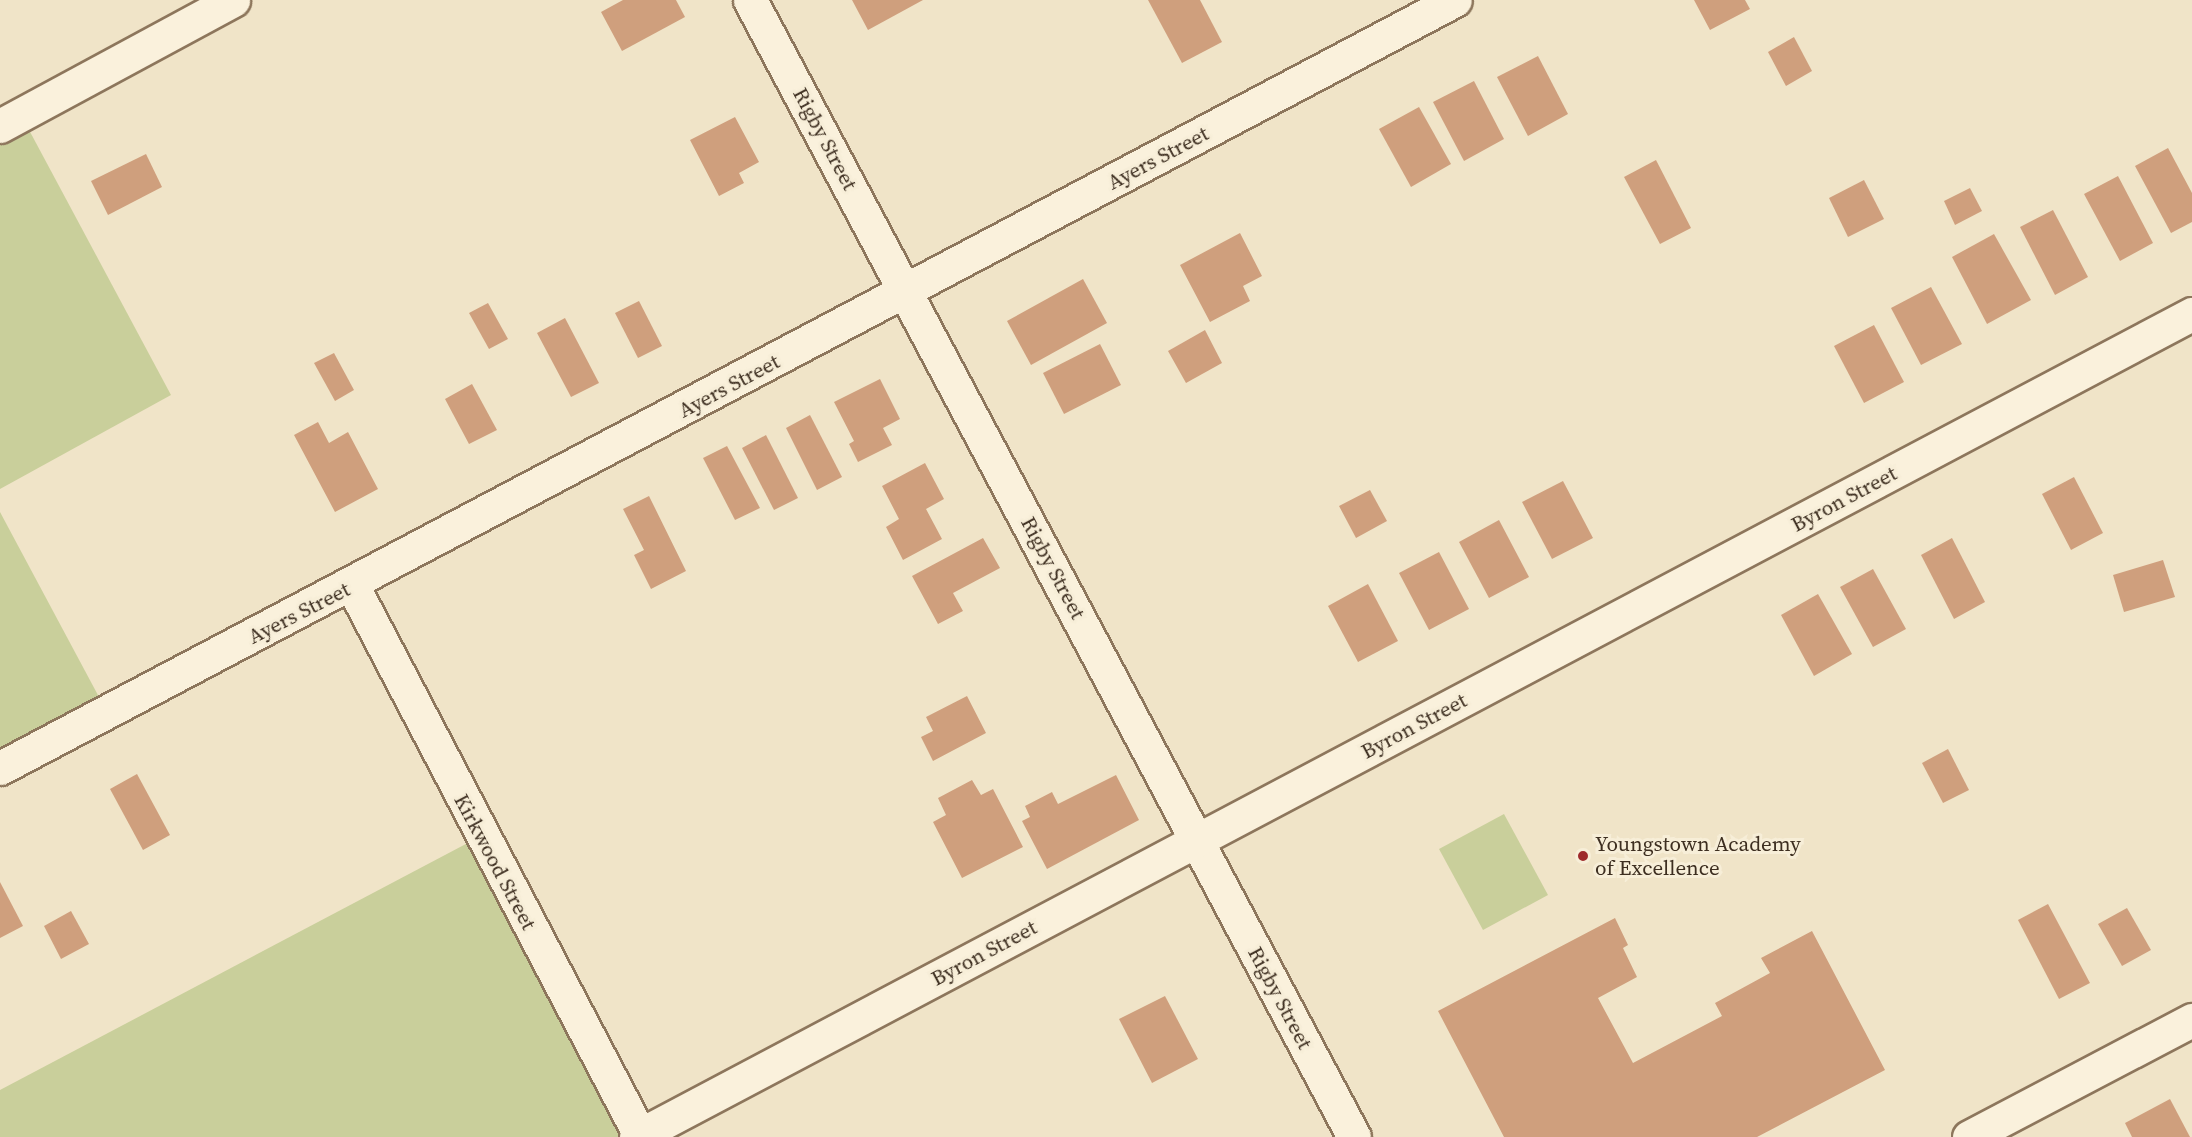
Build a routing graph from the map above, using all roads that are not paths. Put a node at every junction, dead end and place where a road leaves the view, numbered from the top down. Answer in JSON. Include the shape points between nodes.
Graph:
{"nodes":[{"id":1,"x":233,"y":0,"type":"edge"},
{"id":2,"x":750,"y":0,"type":"edge"},
{"id":3,"x":1455,"y":0,"type":"edge"},
{"id":4,"x":0,"y":126,"type":"edge"},
{"id":5,"x":906,"y":292,"type":"junction"},
{"id":6,"x":2192,"y":314,"type":"edge"},
{"id":7,"x":352,"y":585,"type":"junction"},
{"id":8,"x":0,"y":768,"type":"edge"},
{"id":9,"x":1197,"y":840,"type":"junction"},
{"id":10,"x":2192,"y":1020,"type":"edge"},
{"id":11,"x":639,"y":1136,"type":"edge"},
{"id":12,"x":1354,"y":1137,"type":"edge"},
{"id":13,"x":1969,"y":1137,"type":"edge"}],
"edges":[{"from":1,"to":4,"type":"street"},
{"from":2,"to":5,"type":"street","name":"Rigby Street"},
{"from":3,"to":5,"type":"street","name":"Ayers Street"},
{"from":5,"to":7,"type":"street","name":"Ayers Street"},
{"from":5,"to":9,"type":"street","name":"Rigby Street"},
{"from":6,"to":9,"type":"street","name":"Byron Street"},
{"from":7,"to":8,"type":"street","name":"Ayers Street"},
{"from":7,"to":11,"type":"street","name":"Kirkwood Street"},
{"from":9,"to":11,"type":"street","name":"Byron Street"},
{"from":9,"to":12,"type":"street","name":"Rigby Street"},
{"from":10,"to":13,"type":"street"}]}
